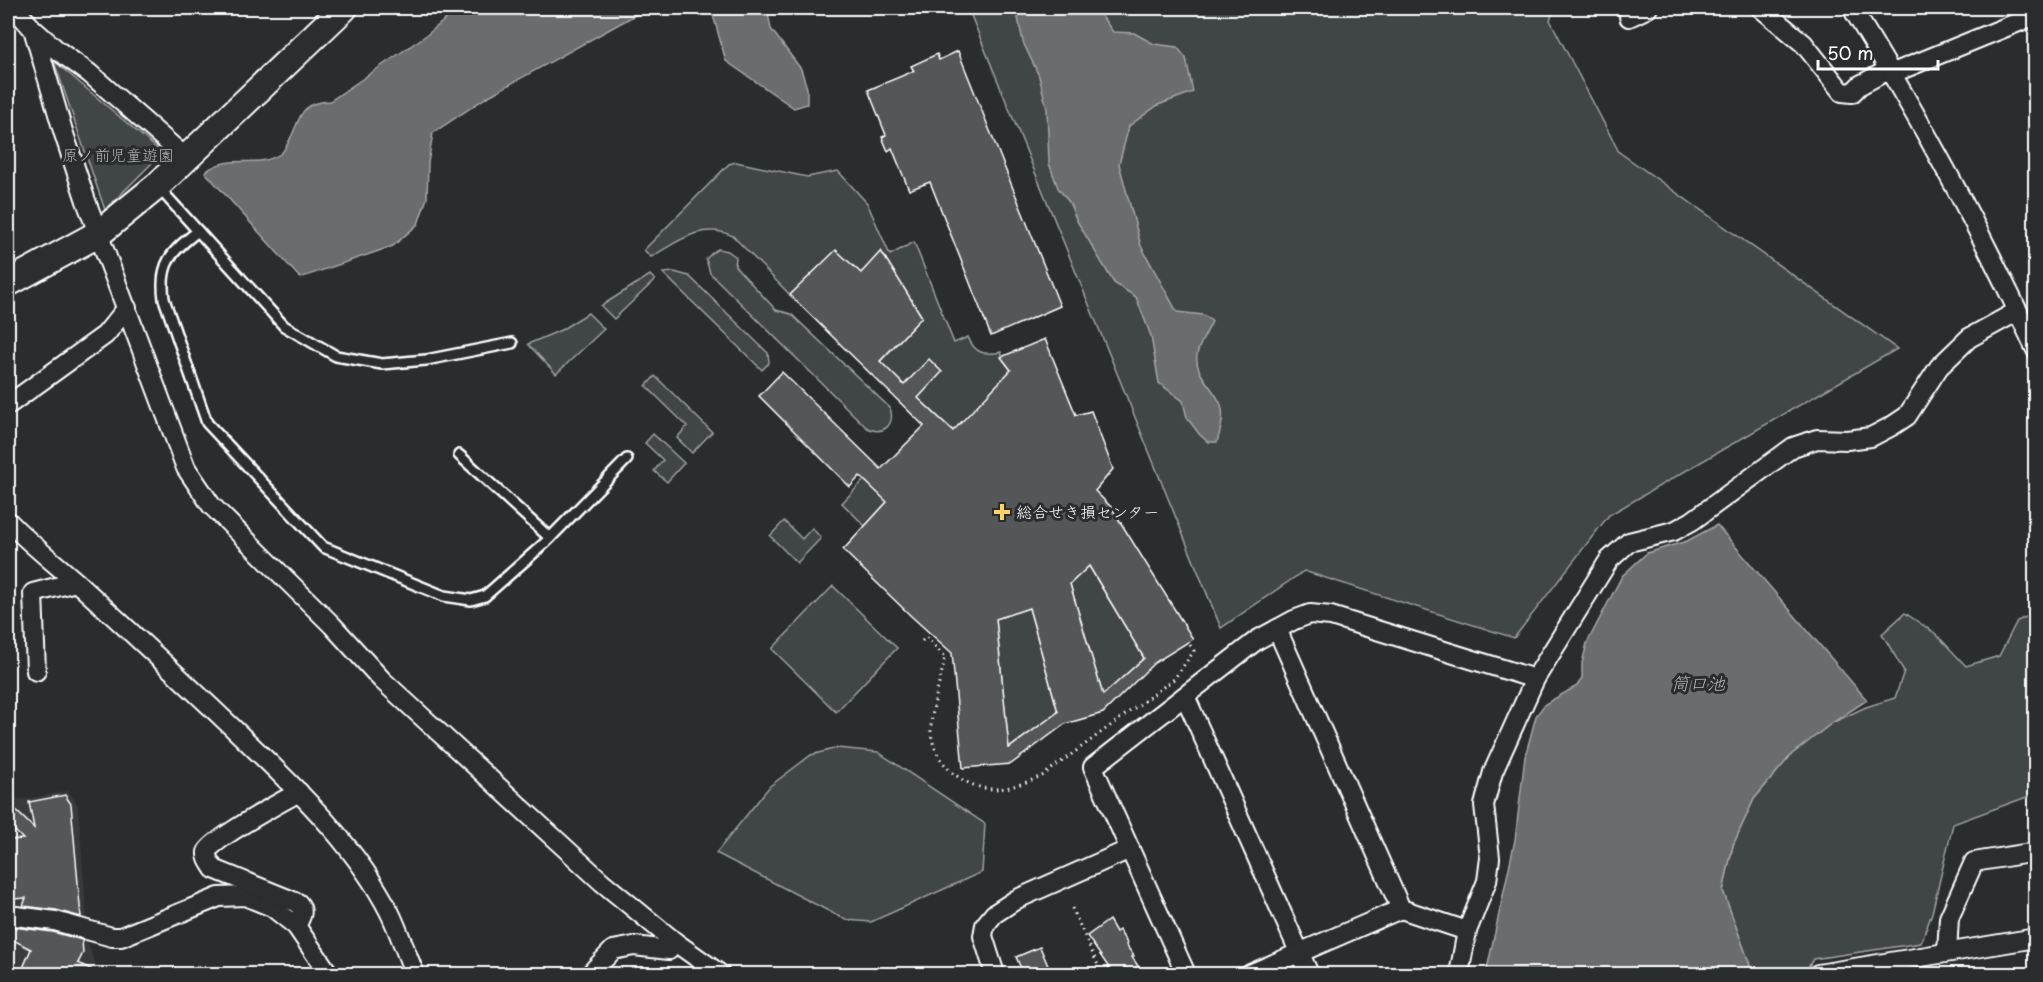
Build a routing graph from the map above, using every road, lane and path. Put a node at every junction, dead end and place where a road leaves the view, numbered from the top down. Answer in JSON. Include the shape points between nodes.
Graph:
{"nodes":[{"id":1,"x":14,"y":8,"type":"edge"},
{"id":2,"x":344,"y":8,"type":"edge"},
{"id":3,"x":1648,"y":8,"type":"edge"},
{"id":4,"x":1761,"y":8,"type":"edge"},
{"id":5,"x":1852,"y":8,"type":"edge"},
{"id":6,"x":2036,"y":15,"type":"edge"},
{"id":7,"x":1629,"y":17,"type":"dead end"},
{"id":8,"x":33,"y":29,"type":"junction"},
{"id":9,"x":1891,"y":71,"type":"junction"},
{"id":10,"x":186,"y":158,"type":"junction"},
{"id":11,"x":157,"y":186,"type":"junction"},
{"id":12,"x":198,"y":231,"type":"junction"},
{"id":13,"x":98,"y":234,"type":"junction"},
{"id":14,"x":8,"y":284,"type":"edge"},
{"id":15,"x":127,"y":308,"type":"junction"},
{"id":16,"x":2018,"y":311,"type":"junction"},
{"id":17,"x":512,"y":342,"type":"dead end"},
{"id":18,"x":2036,"y":350,"type":"edge"},
{"id":19,"x":8,"y":405,"type":"edge"},
{"id":20,"x":459,"y":455,"type":"dead end"},
{"id":21,"x":627,"y":459,"type":"dead end"},
{"id":22,"x":8,"y":520,"type":"edge"},
{"id":23,"x":550,"y":538,"type":"junction"},
{"id":24,"x":76,"y":582,"type":"junction"},
{"id":25,"x":1277,"y":629,"type":"junction"},
{"id":26,"x":922,"y":641,"type":"dead end"},
{"id":27,"x":1188,"y":642,"type":"dead end"},
{"id":28,"x":36,"y":670,"type":"dead end"},
{"id":29,"x":1535,"y":679,"type":"junction"},
{"id":30,"x":1185,"y":696,"type":"junction"},
{"id":31,"x":299,"y":792,"type":"junction"},
{"id":32,"x":1130,"y":849,"type":"junction"},
{"id":33,"x":2036,"y":852,"type":"edge"},
{"id":34,"x":1072,"y":908,"type":"dead end"},
{"id":35,"x":1401,"y":909,"type":"junction"},
{"id":36,"x":8,"y":915,"type":"edge"},
{"id":37,"x":296,"y":926,"type":"junction"},
{"id":38,"x":1467,"y":931,"type":"junction"},
{"id":39,"x":2036,"y":938,"type":"edge"},
{"id":40,"x":675,"y":942,"type":"junction"},
{"id":41,"x":1299,"y":952,"type":"junction"},
{"id":42,"x":1947,"y":952,"type":"junction"},
{"id":43,"x":328,"y":975,"type":"edge"},
{"id":44,"x":415,"y":975,"type":"edge"},
{"id":45,"x":590,"y":975,"type":"edge"},
{"id":46,"x":720,"y":975,"type":"edge"},
{"id":47,"x":994,"y":975,"type":"edge"},
{"id":48,"x":1102,"y":975,"type":"edge"},
{"id":49,"x":1186,"y":975,"type":"edge"},
{"id":50,"x":1250,"y":975,"type":"edge"},
{"id":51,"x":1309,"y":975,"type":"edge"},
{"id":52,"x":1459,"y":975,"type":"edge"},
{"id":53,"x":1818,"y":975,"type":"edge"}],
"edges":[{"from":1,"to":8,"type":"street"},
{"from":2,"to":10,"type":"street"},
{"from":3,"to":7,"type":"street"},
{"from":4,"to":9,"type":"street","via":[[1804,44],[1842,92],[1852,93],[1860,85]]},
{"from":5,"to":9,"type":"street"},
{"from":6,"to":9,"type":"street"},
{"from":8,"to":10,"type":"street","via":[[90,73]]},
{"from":8,"to":13,"type":"street"},
{"from":9,"to":16,"type":"street","via":[[1959,192]]},
{"from":10,"to":11,"type":"street"},
{"from":11,"to":12,"type":"lane"},
{"from":11,"to":13,"type":"street"},
{"from":12,"to":17,"type":"lane","via":[[284,326],[336,356],[382,364],[426,360]]},
{"from":12,"to":23,"type":"lane","via":[[167,260],[162,282],[164,299],[207,423],[323,547],[444,596],[471,600],[485,596]]},
{"from":13,"to":14,"type":"street"},
{"from":13,"to":15,"type":"street"},
{"from":15,"to":19,"type":"street","via":[[105,334]]},
{"from":15,"to":40,"type":"street","via":[[186,468],[211,506],[390,688],[602,882]]},
{"from":16,"to":18,"type":"street"},
{"from":16,"to":29,"type":"street","via":[[1969,338],[1939,367],[1907,416],[1892,426],[1871,436],[1817,439],[1793,447],[1692,521],[1674,531],[1629,542],[1609,561]]},
{"from":20,"to":23,"type":"lane"},
{"from":21,"to":23,"type":"lane"},
{"from":22,"to":24,"type":"street"},
{"from":24,"to":28,"type":"street","via":[[33,593]]},
{"from":24,"to":31,"type":"street"},
{"from":25,"to":29,"type":"street","via":[[1310,614],[1331,616]]},
{"from":25,"to":30,"type":"street"},
{"from":25,"to":35,"type":"street"},
{"from":26,"to":27,"type":"path","via":[[926,637],[945,657],[931,726],[932,742],[955,776],[993,789],[1042,776],[1174,679],[1194,651]]},
{"from":29,"to":38,"type":"street","via":[[1493,772],[1484,805],[1490,858],[1487,881]]},
{"from":30,"to":32,"type":"street","via":[[1093,767]]},
{"from":30,"to":41,"type":"street"},
{"from":31,"to":37,"type":"street","via":[[232,831],[207,851],[214,869],[298,903],[302,913]]},
{"from":31,"to":44,"type":"street","via":[[343,841],[371,882],[390,912]]},
{"from":32,"to":47,"type":"street","via":[[1017,899],[994,914],[985,925],[983,936]]},
{"from":32,"to":49,"type":"street"},
{"from":33,"to":42,"type":"street","via":[[1974,862],[1948,918]]},
{"from":34,"to":48,"type":"path"},
{"from":35,"to":38,"type":"street"},
{"from":35,"to":41,"type":"street"},
{"from":36,"to":37,"type":"street","via":[[55,921],[112,938],[219,897],[245,896],[272,907]]},
{"from":37,"to":43,"type":"street"},
{"from":38,"to":52,"type":"street"},
{"from":39,"to":42,"type":"street"},
{"from":40,"to":45,"type":"street","via":[[669,950],[634,946],[614,950]]},
{"from":40,"to":46,"type":"street"},
{"from":41,"to":50,"type":"street"},
{"from":41,"to":51,"type":"street"},
{"from":42,"to":53,"type":"street"}]}
